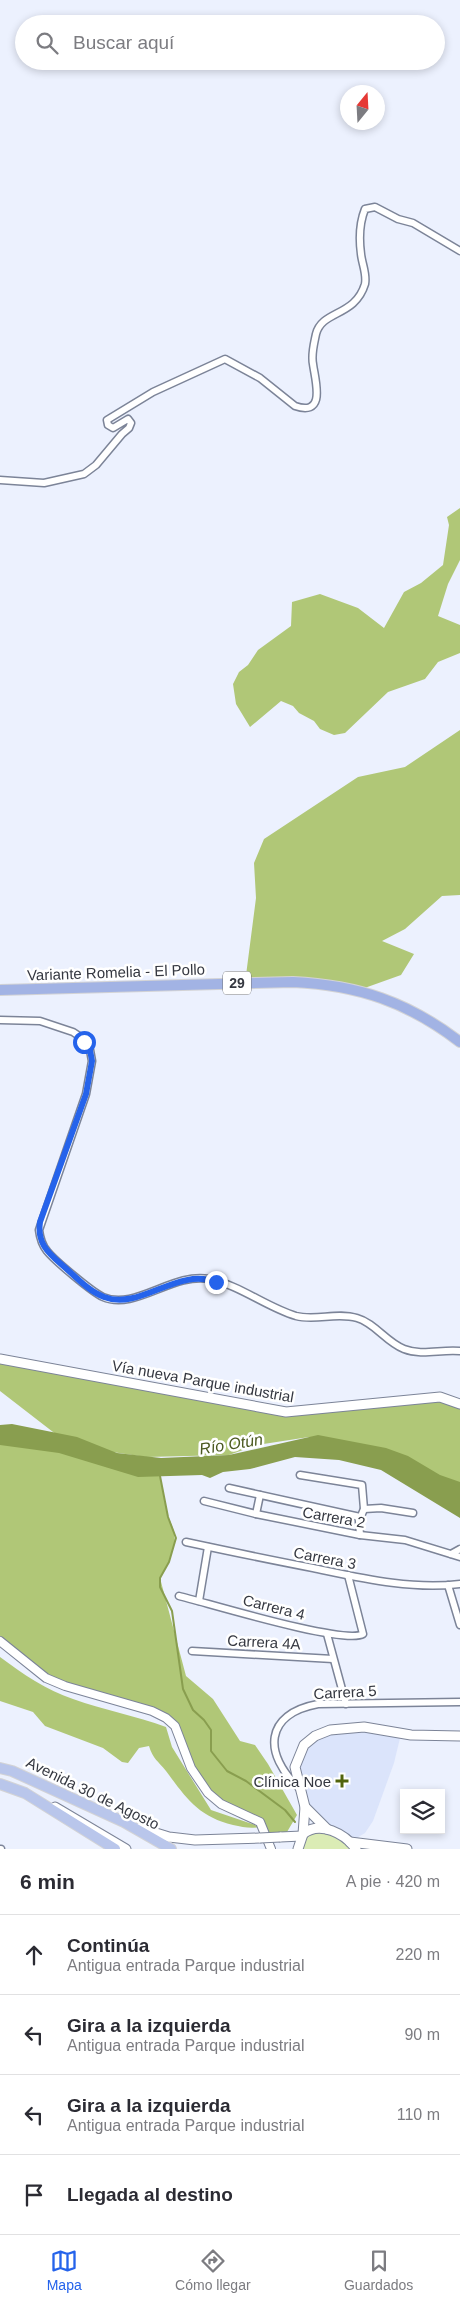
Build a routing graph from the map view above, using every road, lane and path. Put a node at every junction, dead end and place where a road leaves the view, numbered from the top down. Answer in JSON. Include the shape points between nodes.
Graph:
{"nodes":[{"id":1,"x":460,"y":251,"type":"edge"},
{"id":2,"x":0,"y":480,"type":"edge"},
{"id":3,"x":0,"y":990,"type":"edge"},
{"id":4,"x":0,"y":1020,"type":"edge"},
{"id":5,"x":460,"y":1042,"type":"edge"},
{"id":6,"x":460,"y":1351,"type":"edge"},
{"id":7,"x":0,"y":1359,"type":"edge"},
{"id":8,"x":460,"y":1404,"type":"edge"},
{"id":9,"x":300,"y":1475,"type":"dead end"},
{"id":10,"x":229,"y":1488,"type":"dead end"},
{"id":11,"x":260,"y":1495,"type":"junction"},
{"id":12,"x":204,"y":1501,"type":"dead end"},
{"id":13,"x":364,"y":1509,"type":"junction"},
{"id":14,"x":413,"y":1513,"type":"dead end"},
{"id":15,"x":256,"y":1514,"type":"junction"},
{"id":16,"x":360,"y":1516,"type":"junction"},
{"id":17,"x":360,"y":1535,"type":"junction"},
{"id":18,"x":186,"y":1542,"type":"dead end"},
{"id":19,"x":208,"y":1546,"type":"junction"},
{"id":20,"x":460,"y":1549,"type":"edge"},
{"id":21,"x":451,"y":1554,"type":"junction"},
{"id":22,"x":460,"y":1557,"type":"edge"},
{"id":23,"x":348,"y":1575,"type":"junction"},
{"id":24,"x":460,"y":1584,"type":"edge"},
{"id":25,"x":448,"y":1585,"type":"junction"},
{"id":26,"x":179,"y":1596,"type":"dead end"},
{"id":27,"x":199,"y":1601,"type":"junction"},
{"id":28,"x":460,"y":1625,"type":"edge"},
{"id":29,"x":327,"y":1634,"type":"junction"},
{"id":30,"x":0,"y":1641,"type":"edge"},
{"id":31,"x":192,"y":1651,"type":"dead end"},
{"id":32,"x":334,"y":1659,"type":"junction"},
{"id":33,"x":460,"y":1702,"type":"edge"},
{"id":34,"x":346,"y":1704,"type":"junction"},
{"id":35,"x":460,"y":1736,"type":"edge"},
{"id":36,"x":0,"y":1768,"type":"edge"},
{"id":37,"x":0,"y":1784,"type":"edge"},
{"id":38,"x":299,"y":1788,"type":"junction"},
{"id":39,"x":25,"y":1793,"type":"junction"},
{"id":40,"x":304,"y":1807,"type":"junction"},
{"id":41,"x":124,"y":1822,"type":"junction"},
{"id":42,"x":327,"y":1829,"type":"junction"},
{"id":43,"x":303,"y":1835,"type":"junction"},
{"id":44,"x":353,"y":1845,"type":"edge"},
{"id":45,"x":105,"y":1846,"type":"edge"},
{"id":46,"x":116,"y":1849,"type":"edge"},
{"id":47,"x":126,"y":1849,"type":"edge"},
{"id":48,"x":171,"y":1849,"type":"edge"},
{"id":49,"x":272,"y":1849,"type":"edge"},
{"id":50,"x":298,"y":1849,"type":"edge"},
{"id":51,"x":406,"y":1849,"type":"edge"}],
"edges":[{"from":1,"to":2,"type":"street","via":[[413,223],[375,207],[364,210],[360,235],[365,283],[354,304],[321,324],[317,331],[313,364],[318,389],[316,400],[311,405],[294,406],[260,378],[225,360],[153,392],[107,420],[113,428],[128,419],[131,423],[84,474],[44,483]]},
{"from":3,"to":5,"type":"highway","name":"Variante Romelia - El Pollo","number":"29","via":[[235,983],[326,984],[392,1001],[434,1023]]},
{"from":4,"to":6,"type":"street","via":[[40,1021],[73,1032],[90,1050],[92,1061],[86,1094],[39,1230],[48,1253],[94,1292],[110,1299],[128,1299],[174,1283],[210,1279],[298,1316],[358,1318],[392,1343],[410,1351]]},
{"from":7,"to":8,"type":"main road","name":"Vía nueva Parque industrial","via":[[286,1412],[440,1397]]},
{"from":9,"to":13,"type":"street","via":[[362,1485]]},
{"from":10,"to":11,"type":"street"},
{"from":11,"to":15,"type":"street"},
{"from":11,"to":16,"type":"street"},
{"from":12,"to":15,"type":"street","name":"Carrera 2"},
{"from":13,"to":14,"type":"street"},
{"from":13,"to":16,"type":"street"},
{"from":15,"to":17,"type":"street","name":"Carrera 2"},
{"from":16,"to":17,"type":"street"},
{"from":17,"to":21,"type":"street","name":"Carrera 2","via":[[404,1540]]},
{"from":18,"to":19,"type":"street","name":"Carrera 3"},
{"from":19,"to":23,"type":"street","name":"Carrera 3"},
{"from":19,"to":27,"type":"street"},
{"from":20,"to":21,"type":"street"},
{"from":21,"to":22,"type":"street","name":"Carrera 2"},
{"from":23,"to":25,"type":"street","name":"Carrera 3","via":[[418,1586]]},
{"from":23,"to":29,"type":"street","name":"Carrera 4","via":[[363,1634],[357,1637]]},
{"from":24,"to":25,"type":"street","name":"Carrera 3"},
{"from":25,"to":28,"type":"street"},
{"from":26,"to":27,"type":"street","name":"Carrera 4"},
{"from":27,"to":29,"type":"street","name":"Carrera 4"},
{"from":29,"to":32,"type":"street"},
{"from":30,"to":49,"type":"street","via":[[46,1678],[166,1718],[174,1726],[191,1768],[208,1793],[221,1804],[260,1822]]},
{"from":31,"to":32,"type":"street","name":"Carrera 4A"},
{"from":32,"to":34,"type":"street"},
{"from":33,"to":34,"type":"street","name":"Carrera 5"},
{"from":34,"to":38,"type":"street","name":"Carrera 5","via":[[303,1707],[280,1722],[275,1735],[275,1751],[289,1778]]},
{"from":35,"to":38,"type":"main road","via":[[411,1735],[364,1727],[323,1732],[309,1740],[299,1752],[295,1767]]},
{"from":36,"to":41,"type":"main road","name":"Avenida 30 de Agosto"},
{"from":37,"to":39,"type":"main road","name":"Avenida 30 de Agosto"},
{"from":38,"to":40,"type":"main road"},
{"from":39,"to":45,"type":"main road","name":"Avenida 30 de Agosto"},
{"from":39,"to":47,"type":"main road","via":[[64,1811]]},
{"from":40,"to":42,"type":"main road"},
{"from":40,"to":43,"type":"main road"},
{"from":41,"to":43,"type":"main road","bridge":true,"via":[[169,1837],[195,1840]]},
{"from":41,"to":48,"type":"main road","name":"Avenida 30 de Agosto"},
{"from":42,"to":43,"type":"main road","via":[[313,1828]]},
{"from":42,"to":44,"type":"main road"},
{"from":43,"to":50,"type":"main road"},
{"from":44,"to":51,"type":"main road"},
{"from":45,"to":46,"type":"main road","name":"Avenida 30 de Agosto"}]}
